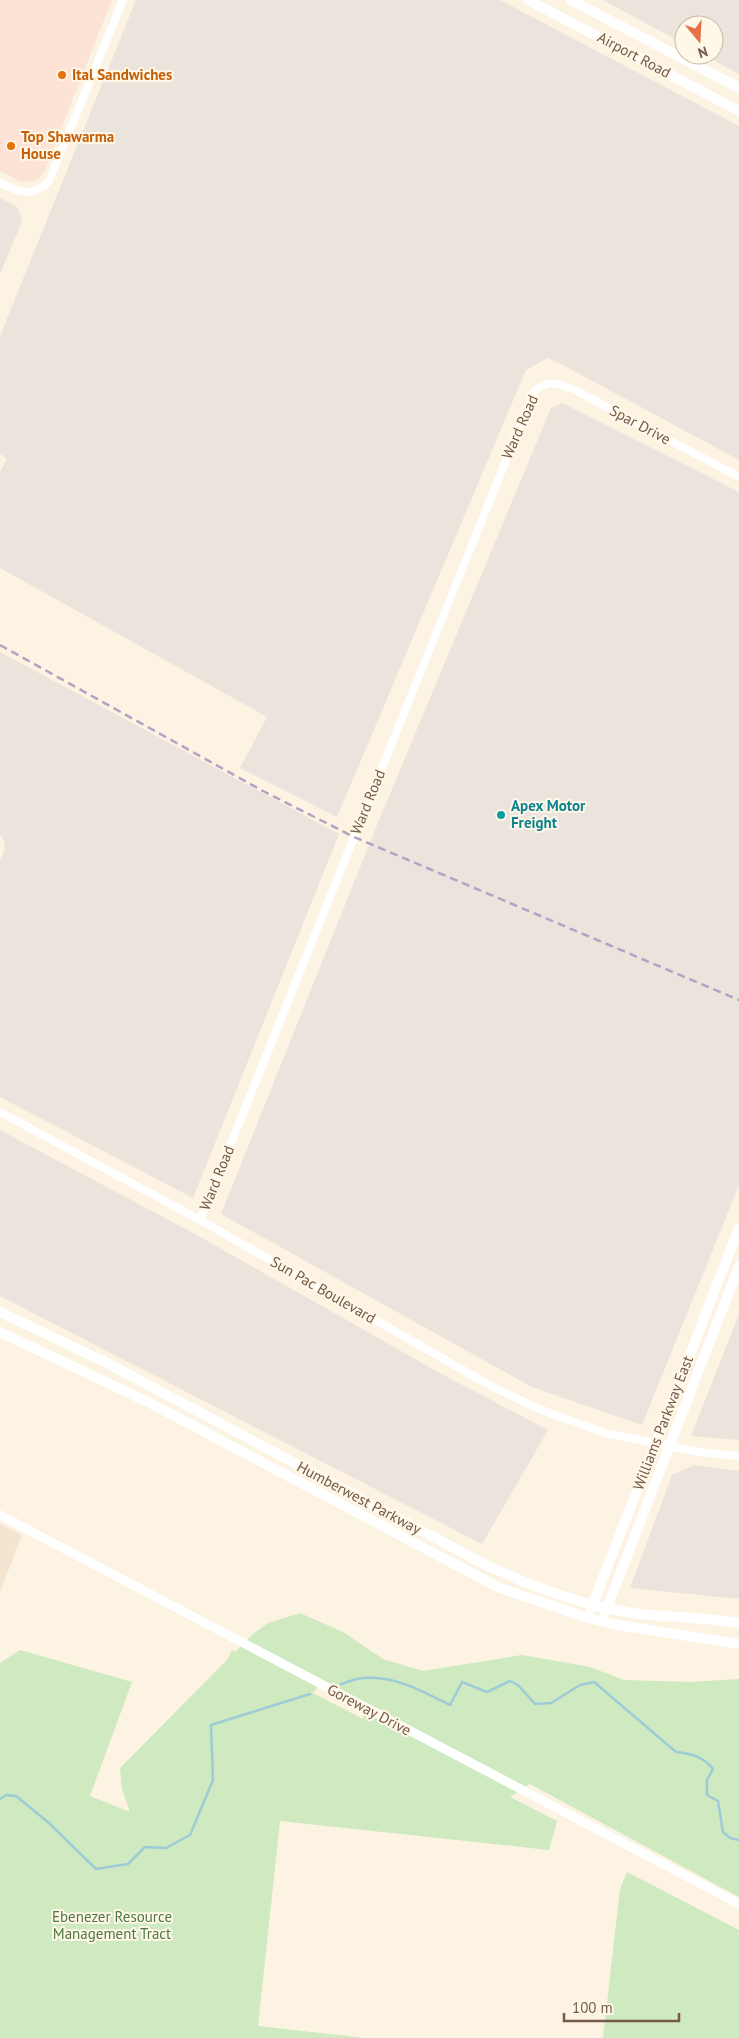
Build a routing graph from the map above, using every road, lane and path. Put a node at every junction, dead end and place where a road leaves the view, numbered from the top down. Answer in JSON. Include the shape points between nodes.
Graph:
{"nodes":[{"id":1,"x":123,"y":0,"type":"edge"},
{"id":2,"x":528,"y":0,"type":"edge"},
{"id":3,"x":571,"y":0,"type":"edge"},
{"id":4,"x":739,"y":88,"type":"edge"},
{"id":5,"x":739,"y":111,"type":"edge"},
{"id":6,"x":0,"y":183,"type":"edge"},
{"id":7,"x":539,"y":386,"type":"joint"},
{"id":8,"x":739,"y":477,"type":"edge"},
{"id":9,"x":0,"y":1112,"type":"edge"},
{"id":10,"x":200,"y":1220,"type":"junction"},
{"id":11,"x":739,"y":1228,"type":"edge"},
{"id":12,"x":739,"y":1266,"type":"edge"},
{"id":13,"x":0,"y":1312,"type":"edge"},
{"id":14,"x":0,"y":1332,"type":"edge"},
{"id":15,"x":655,"y":1443,"type":"junction"},
{"id":16,"x":670,"y":1446,"type":"junction"},
{"id":17,"x":739,"y":1456,"type":"edge"},
{"id":18,"x":0,"y":1515,"type":"edge"},
{"id":19,"x":593,"y":1604,"type":"junction"},
{"id":20,"x":606,"y":1608,"type":"junction"},
{"id":21,"x":588,"y":1618,"type":"junction"},
{"id":22,"x":602,"y":1621,"type":"junction"},
{"id":23,"x":739,"y":1623,"type":"edge"},
{"id":24,"x":739,"y":1644,"type":"edge"},
{"id":25,"x":739,"y":1904,"type":"edge"}],
"edges":[{"from":1,"to":6,"type":"street","via":[[49,181],[29,193],[18,192]]},
{"from":2,"to":5,"type":"main road","name":"Airport Road"},
{"from":3,"to":4,"type":"main road","name":"Airport Road"},
{"from":7,"to":8,"type":"street","name":"Spar Drive","via":[[557,383],[574,389]]},
{"from":7,"to":10,"type":"street","name":"Ward Road","via":[[533,393],[478,528]]},
{"from":9,"to":10,"type":"street","name":"Sun Pac Boulevard"},
{"from":10,"to":15,"type":"street","name":"Sun Pac Boulevard","via":[[495,1387],[540,1409],[605,1434]]},
{"from":11,"to":15,"type":"main road","name":"Williams Parkway East"},
{"from":12,"to":16,"type":"main road","name":"Williams Parkway East"},
{"from":13,"to":19,"type":"main road","name":"Humberwest Parkway","via":[[107,1363],[484,1564],[540,1588]]},
{"from":14,"to":21,"type":"main road","name":"Humberwest Parkway","via":[[150,1403],[500,1588]]},
{"from":15,"to":16,"type":"street","name":"Sun Pac Boulevard"},
{"from":15,"to":19,"type":"main road","name":"Williams Parkway East"},
{"from":16,"to":17,"type":"street","name":"Sun Pac Boulevard"},
{"from":16,"to":20,"type":"main road","name":"Williams Parkway East"},
{"from":18,"to":25,"type":"street","name":"Goreway Drive"},
{"from":19,"to":20,"type":"main road","name":"Humberwest Parkway"},
{"from":19,"to":21,"type":"main road","name":"Williams Parkway East"},
{"from":20,"to":22,"type":"main road","name":"Williams Parkway East"},
{"from":20,"to":23,"type":"main road","name":"Humberwest Parkway","via":[[652,1616]]},
{"from":21,"to":22,"type":"main road","name":"Humberwest Parkway"},
{"from":22,"to":24,"type":"main road","name":"Humberwest Parkway"}]}
